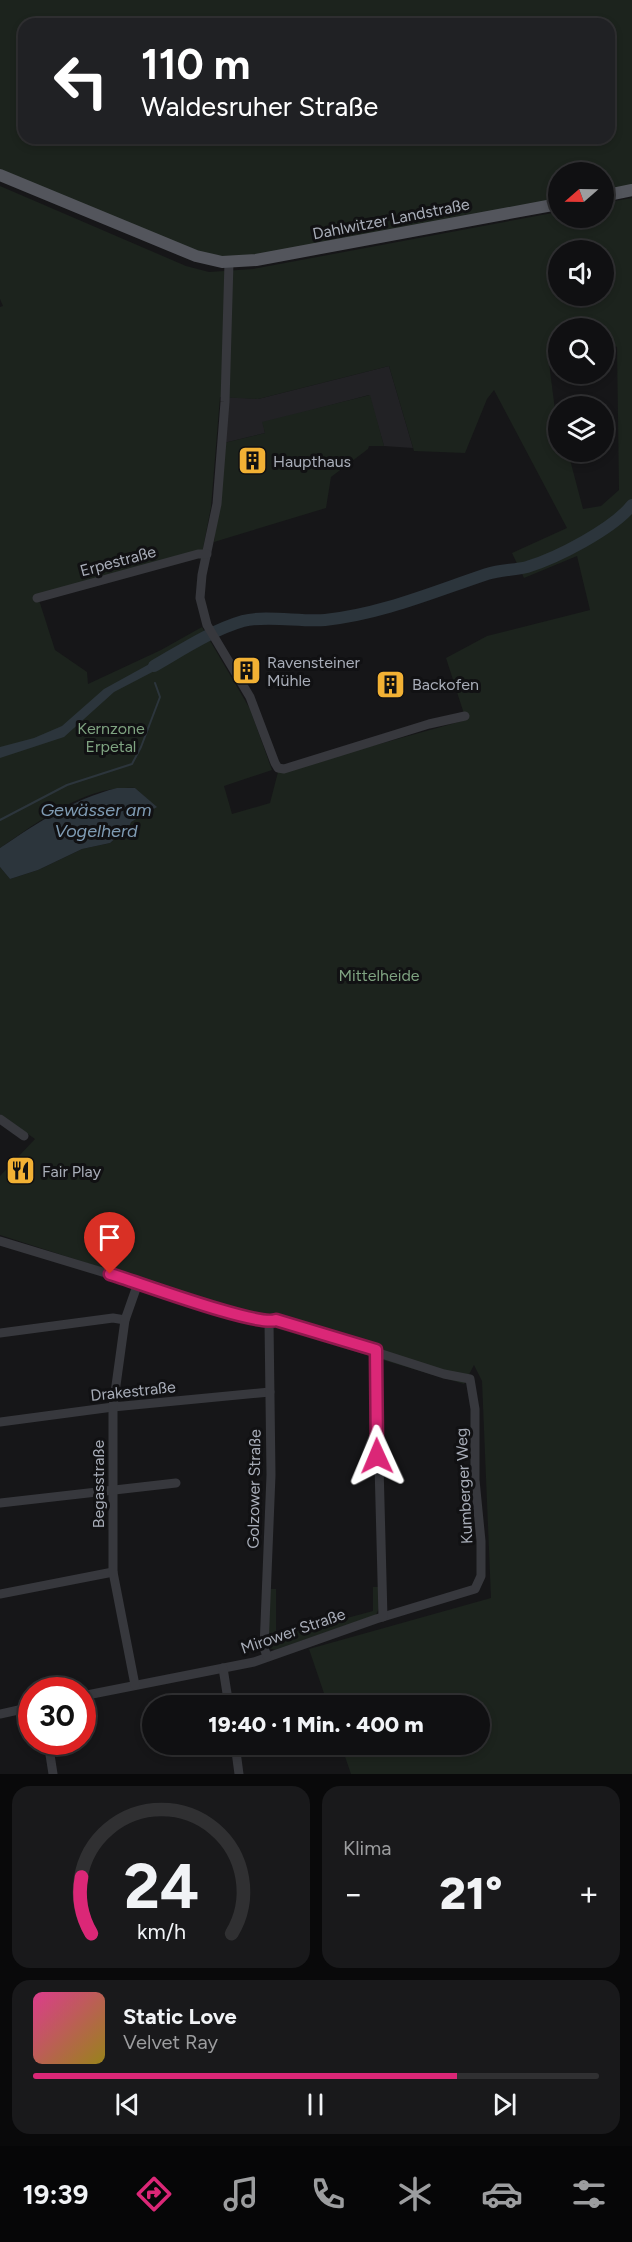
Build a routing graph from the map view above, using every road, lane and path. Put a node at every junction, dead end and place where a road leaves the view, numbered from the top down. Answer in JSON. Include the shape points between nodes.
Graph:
{"nodes":[{"id":1,"x":0,"y":175,"type":"edge"},
{"id":2,"x":632,"y":190,"type":"edge"},
{"id":3,"x":614,"y":194,"type":"edge"},
{"id":4,"x":548,"y":206,"type":"edge"},
{"id":5,"x":229,"y":262,"type":"junction"},
{"id":6,"x":207,"y":554,"type":"junction"},
{"id":7,"x":37,"y":598,"type":"dead end"},
{"id":8,"x":465,"y":716,"type":"dead end"},
{"id":9,"x":0,"y":1119,"type":"edge"},
{"id":10,"x":24,"y":1136,"type":"dead end"},
{"id":11,"x":0,"y":1241,"type":"edge"},
{"id":12,"x":138,"y":1283,"type":"junction"},
{"id":13,"x":125,"y":1320,"type":"junction"},
{"id":14,"x":269,"y":1322,"type":"junction"},
{"id":15,"x":0,"y":1332,"type":"edge"},
{"id":16,"x":376,"y":1350,"type":"junction"},
{"id":17,"x":270,"y":1392,"type":"junction"},
{"id":18,"x":113,"y":1407,"type":"junction"},
{"id":19,"x":0,"y":1422,"type":"edge"},
{"id":20,"x":176,"y":1483,"type":"dead end"},
{"id":21,"x":113,"y":1489,"type":"junction"},
{"id":22,"x":0,"y":1503,"type":"edge"},
{"id":23,"x":113,"y":1572,"type":"junction"},
{"id":24,"x":475,"y":1590,"type":"joint"},
{"id":25,"x":0,"y":1594,"type":"edge"},
{"id":26,"x":383,"y":1617,"type":"junction"},
{"id":27,"x":267,"y":1656,"type":"junction"},
{"id":28,"x":223,"y":1668,"type":"junction"},
{"id":29,"x":135,"y":1685,"type":"junction"},
{"id":30,"x":96,"y":1693,"type":"edge"},
{"id":31,"x":227,"y":1695,"type":"edge"},
{"id":32,"x":18,"y":1710,"type":"edge"},
{"id":33,"x":0,"y":1714,"type":"edge"},
{"id":34,"x":50,"y":1755,"type":"edge"},
{"id":35,"x":236,"y":1755,"type":"edge"},
{"id":36,"x":53,"y":1774,"type":"edge"},
{"id":37,"x":239,"y":1774,"type":"edge"}],
"edges":[{"from":1,"to":5,"type":"main road","name":"Dahlwitzer Landstraße","via":[[196,256]]},
{"from":2,"to":3,"type":"main road"},
{"from":4,"to":5,"type":"main road","name":"Dahlwitzer Landstraße","via":[[277,257]]},
{"from":5,"to":6,"type":"street","via":[[225,402],[217,504]]},
{"from":6,"to":7,"type":"street","name":"Erpestraße"},
{"from":6,"to":8,"type":"street","via":[[200,590],[209,627],[250,697],[278,768]]},
{"from":9,"to":10,"type":"street"},
{"from":11,"to":12,"type":"street"},
{"from":12,"to":13,"type":"street","name":"Begasstraße"},
{"from":12,"to":14,"type":"street"},
{"from":13,"to":15,"type":"street","via":[[113,1318]]},
{"from":13,"to":18,"type":"street","name":"Begasstraße"},
{"from":14,"to":16,"type":"street","via":[[276,1320]]},
{"from":14,"to":17,"type":"street","name":"Golzower Straße"},
{"from":16,"to":24,"type":"street","name":"Kumberger Weg","via":[[470,1379],[482,1557]]},
{"from":16,"to":26,"type":"street"},
{"from":17,"to":18,"type":"street","name":"Drakestraße"},
{"from":17,"to":27,"type":"street","name":"Golzower Straße","via":[[264,1648]]},
{"from":18,"to":19,"type":"street","name":"Drakestraße"},
{"from":18,"to":21,"type":"street","name":"Begasstraße"},
{"from":20,"to":21,"type":"street"},
{"from":21,"to":22,"type":"street"},
{"from":21,"to":23,"type":"street","name":"Begasstraße"},
{"from":23,"to":25,"type":"street"},
{"from":23,"to":29,"type":"street","name":"Begasstraße"},
{"from":24,"to":26,"type":"street","name":"Mirower Straße"},
{"from":26,"to":27,"type":"street","name":"Mirower Straße"},
{"from":27,"to":28,"type":"street","name":"Mirower Straße"},
{"from":28,"to":29,"type":"street","name":"Mirower Straße"},
{"from":28,"to":31,"type":"street"},
{"from":29,"to":30,"type":"street","name":"Mirower Straße"},
{"from":32,"to":33,"type":"street"},
{"from":34,"to":36,"type":"street"},
{"from":35,"to":37,"type":"street"}]}
